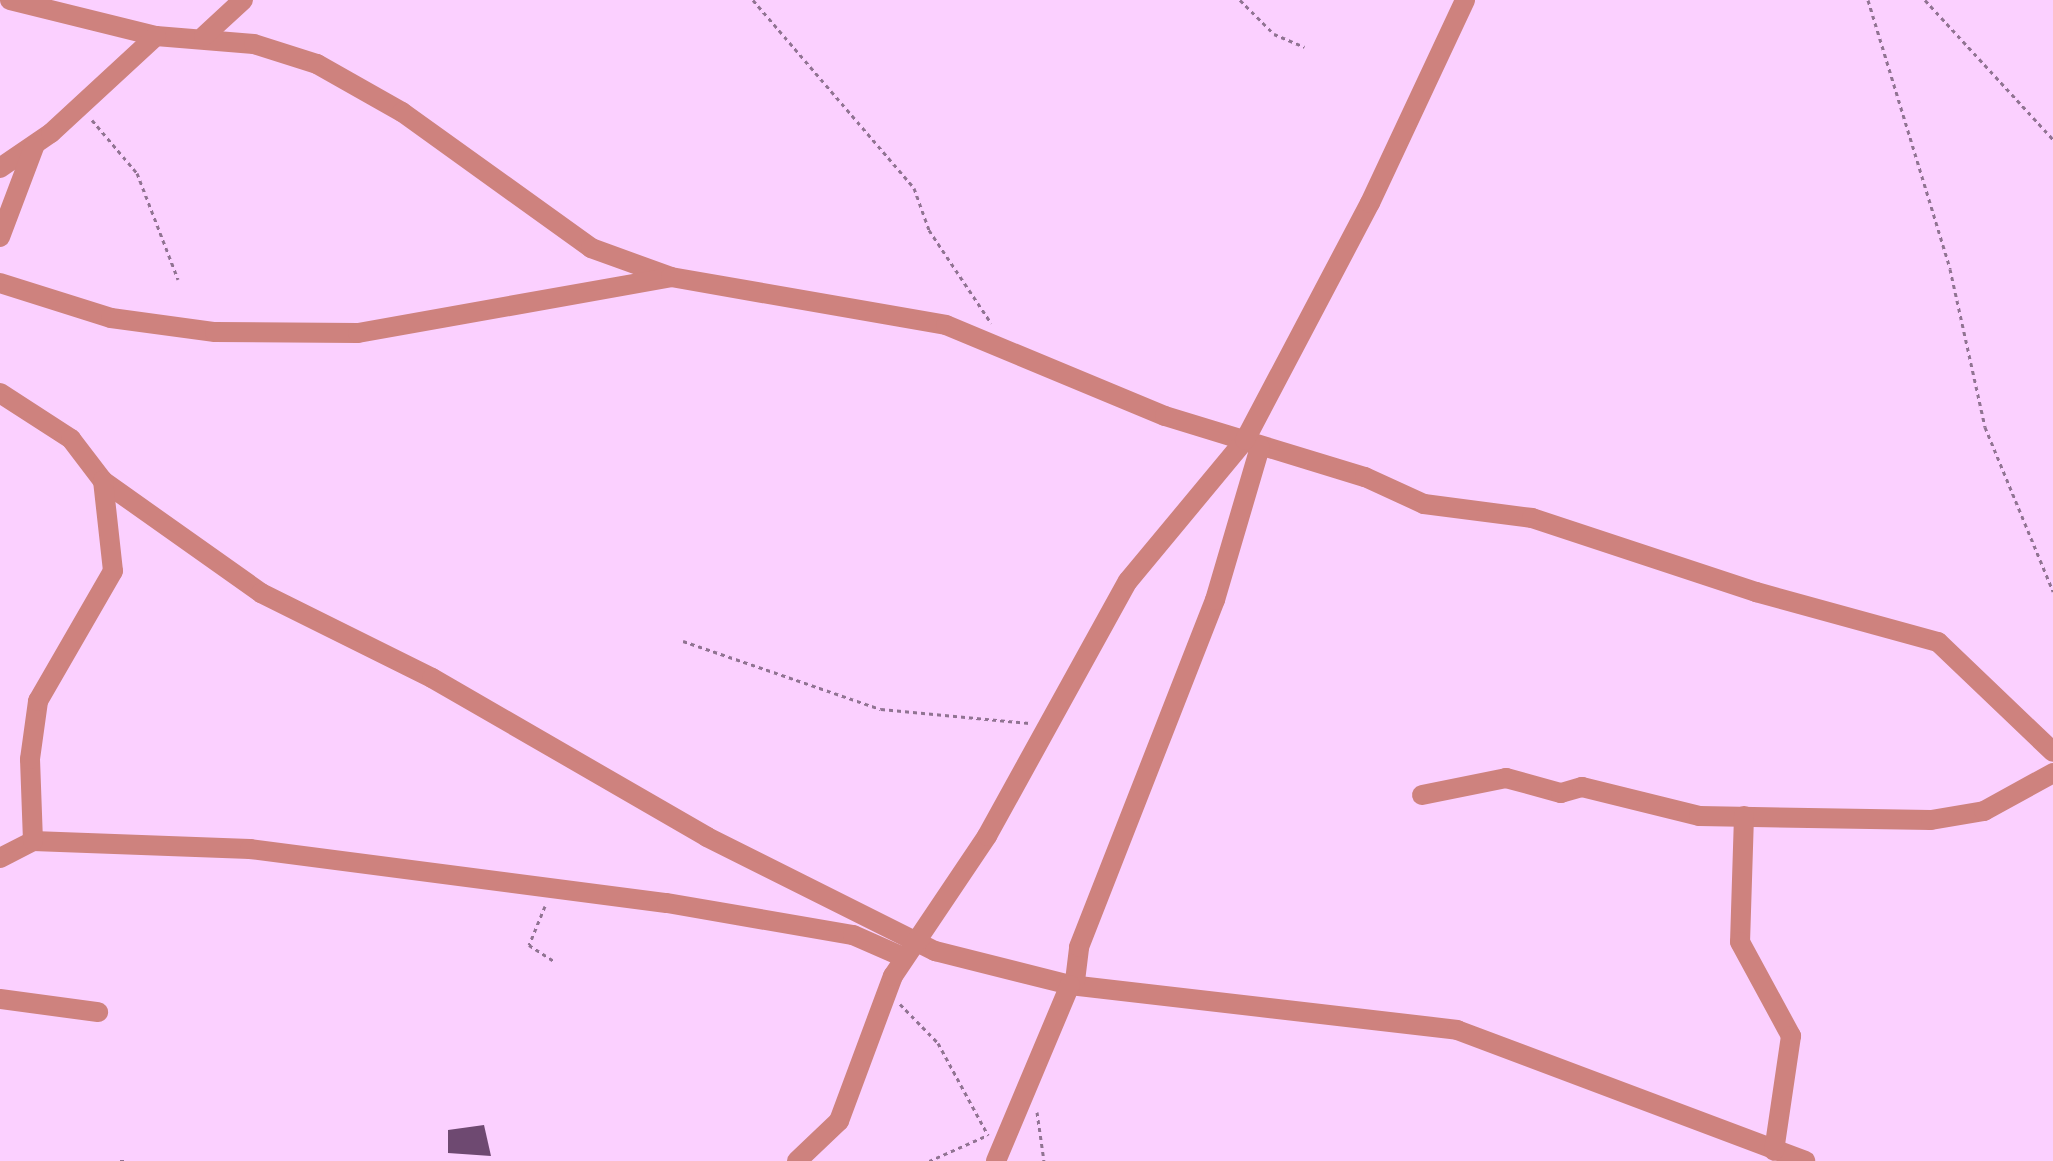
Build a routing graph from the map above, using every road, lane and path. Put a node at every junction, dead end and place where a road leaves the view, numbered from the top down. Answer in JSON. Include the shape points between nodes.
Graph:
{"nodes":[{"id":1,"x":10,"y":0,"type":"edge"},
{"id":2,"x":243,"y":0,"type":"edge"},
{"id":3,"x":753,"y":0,"type":"edge"},
{"id":4,"x":1240,"y":0,"type":"edge"},
{"id":5,"x":1465,"y":0,"type":"edge"},
{"id":6,"x":1868,"y":0,"type":"edge"},
{"id":7,"x":1925,"y":0,"type":"edge"},
{"id":8,"x":156,"y":36,"type":"junction"},
{"id":9,"x":204,"y":36,"type":"junction"},
{"id":10,"x":1304,"y":47,"type":"dead end"},
{"id":11,"x":78,"y":106,"type":"junction"},
{"id":12,"x":2053,"y":139,"type":"edge"},
{"id":13,"x":34,"y":147,"type":"junction"},
{"id":14,"x":0,"y":168,"type":"edge"},
{"id":15,"x":0,"y":237,"type":"edge"},
{"id":16,"x":671,"y":277,"type":"junction"},
{"id":17,"x":178,"y":279,"type":"dead end"},
{"id":18,"x":0,"y":283,"type":"edge"},
{"id":19,"x":1004,"y":348,"type":"junction"},
{"id":20,"x":0,"y":393,"type":"edge"},
{"id":21,"x":1253,"y":444,"type":"junction"},
{"id":22,"x":103,"y":481,"type":"junction"},
{"id":23,"x":2053,"y":591,"type":"edge"},
{"id":24,"x":683,"y":641,"type":"dead end"},
{"id":25,"x":1047,"y":723,"type":"junction"},
{"id":26,"x":2053,"y":752,"type":"edge"},
{"id":27,"x":2053,"y":773,"type":"edge"},
{"id":28,"x":1422,"y":795,"type":"dead end"},
{"id":29,"x":1744,"y":816,"type":"junction"},
{"id":30,"x":33,"y":841,"type":"junction"},
{"id":31,"x":0,"y":858,"type":"edge"},
{"id":32,"x":552,"y":892,"type":"junction"},
{"id":33,"x":909,"y":949,"type":"junction"},
{"id":34,"x":554,"y":961,"type":"dead end"},
{"id":35,"x":1073,"y":983,"type":"junction"},
{"id":36,"x":887,"y":989,"type":"junction"},
{"id":37,"x":0,"y":999,"type":"edge"},
{"id":38,"x":98,"y":1012,"type":"dead end"},
{"id":39,"x":1032,"y":1081,"type":"junction"},
{"id":40,"x":998,"y":1134,"type":"junction"},
{"id":41,"x":1774,"y":1151,"type":"junction"},
{"id":42,"x":1798,"y":1160,"type":"edge"},
{"id":43,"x":120,"y":1161,"type":"edge"},
{"id":44,"x":126,"y":1161,"type":"edge"},
{"id":45,"x":797,"y":1161,"type":"edge"},
{"id":46,"x":929,"y":1161,"type":"edge"},
{"id":47,"x":996,"y":1161,"type":"edge"},
{"id":48,"x":1044,"y":1161,"type":"edge"}],
"edges":[{"from":1,"to":8,"type":"street"},
{"from":2,"to":9,"type":"street"},
{"from":3,"to":19,"type":"path","via":[[914,188],[929,230]]},
{"from":4,"to":10,"type":"path","via":[[1274,34]]},
{"from":5,"to":21,"type":"street","via":[[1455,33]]},
{"from":6,"to":23,"type":"path","via":[[1950,269],[1985,427]]},
{"from":7,"to":12,"type":"path"},
{"from":8,"to":9,"type":"street"},
{"from":8,"to":11,"type":"street"},
{"from":9,"to":16,"type":"street","via":[[317,64],[402,112],[591,248]]},
{"from":11,"to":13,"type":"street"},
{"from":11,"to":17,"type":"path","via":[[137,173]]},
{"from":13,"to":14,"type":"street"},
{"from":13,"to":15,"type":"street"},
{"from":16,"to":18,"type":"street","via":[[500,312],[312,334],[215,332],[111,318]]},
{"from":16,"to":19,"type":"street","via":[[946,325]]},
{"from":19,"to":21,"type":"street","via":[[1165,416]]},
{"from":20,"to":22,"type":"street","via":[[71,439]]},
{"from":21,"to":25,"type":"street","via":[[1128,581]]},
{"from":21,"to":26,"type":"street","via":[[1365,477],[1424,504],[1532,518],[1756,592],[1938,642]]},
{"from":21,"to":35,"type":"street","via":[[1215,600],[1079,947]]},
{"from":22,"to":30,"type":"street","via":[[113,571],[38,701],[30,759]]},
{"from":22,"to":33,"type":"street","via":[[261,593],[432,678]]},
{"from":24,"to":25,"type":"path","via":[[881,709]]},
{"from":25,"to":33,"type":"street","via":[[987,836]]},
{"from":27,"to":29,"type":"street","via":[[1997,806],[1948,818]]},
{"from":28,"to":29,"type":"street","via":[[1506,778],[1561,793],[1582,787],[1684,815]]},
{"from":29,"to":41,"type":"street","via":[[1740,942],[1791,1036]]},
{"from":30,"to":31,"type":"street"},
{"from":30,"to":32,"type":"street","via":[[250,849]]},
{"from":32,"to":33,"type":"street","via":[[667,903]]},
{"from":32,"to":34,"type":"path","via":[[529,942]]},
{"from":33,"to":35,"type":"street"},
{"from":33,"to":36,"type":"street"},
{"from":35,"to":39,"type":"street"},
{"from":35,"to":41,"type":"street","via":[[1181,1001],[1457,1030]]},
{"from":36,"to":40,"type":"path","via":[[938,1043]]},
{"from":36,"to":45,"type":"street","via":[[839,1121]]},
{"from":37,"to":38,"type":"street"},
{"from":39,"to":40,"type":"street"},
{"from":39,"to":48,"type":"path"},
{"from":40,"to":46,"type":"path"},
{"from":40,"to":47,"type":"street"},
{"from":41,"to":42,"type":"street"},
{"from":43,"to":44,"type":"path"}]}
